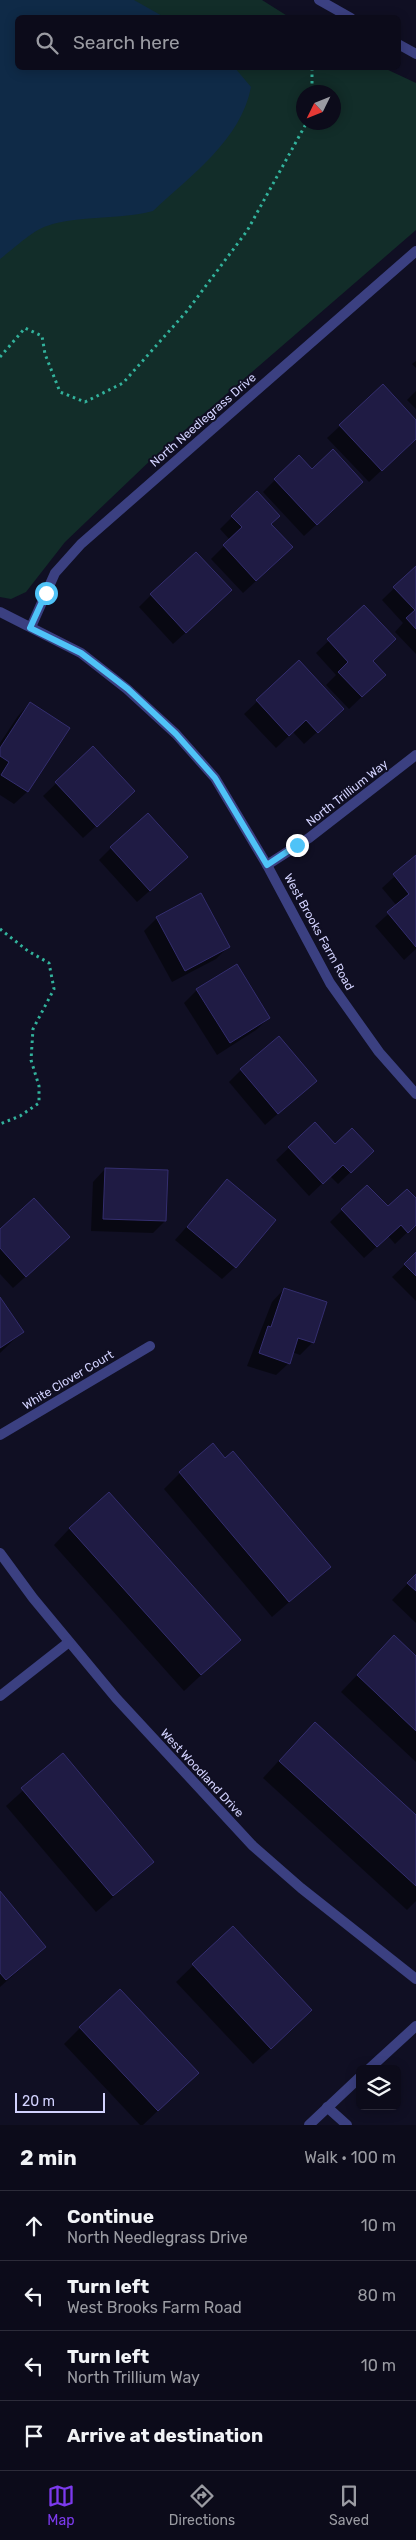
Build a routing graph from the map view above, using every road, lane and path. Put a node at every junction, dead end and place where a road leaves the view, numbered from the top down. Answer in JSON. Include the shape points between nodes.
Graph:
{"nodes":[{"id":1,"x":319,"y":0,"type":"edge"},
{"id":2,"x":346,"y":15,"type":"edge"},
{"id":3,"x":401,"y":46,"type":"edge"},
{"id":4,"x":416,"y":54,"type":"edge"},
{"id":5,"x":312,"y":70,"type":"edge"},
{"id":6,"x":312,"y":85,"type":"edge"},
{"id":7,"x":303,"y":130,"type":"edge"},
{"id":8,"x":416,"y":251,"type":"edge"},
{"id":9,"x":0,"y":357,"type":"edge"},
{"id":10,"x":0,"y":612,"type":"edge"},
{"id":11,"x":30,"y":628,"type":"junction"},
{"id":12,"x":416,"y":755,"type":"edge"},
{"id":13,"x":267,"y":865,"type":"junction"},
{"id":14,"x":0,"y":929,"type":"edge"},
{"id":15,"x":416,"y":1094,"type":"edge"},
{"id":16,"x":0,"y":1124,"type":"edge"},
{"id":17,"x":150,"y":1346,"type":"dead end"},
{"id":18,"x":0,"y":1435,"type":"edge"},
{"id":19,"x":0,"y":1553,"type":"edge"},
{"id":20,"x":69,"y":1642,"type":"junction"},
{"id":21,"x":0,"y":1696,"type":"edge"},
{"id":22,"x":416,"y":1979,"type":"edge"},
{"id":23,"x":416,"y":2026,"type":"edge"},
{"id":24,"x":374,"y":2065,"type":"edge"},
{"id":25,"x":356,"y":2082,"type":"edge"},
{"id":26,"x":327,"y":2107,"type":"junction"},
{"id":27,"x":309,"y":2125,"type":"edge"},
{"id":28,"x":346,"y":2125,"type":"edge"}],
"edges":[{"from":1,"to":2,"type":"street"},
{"from":3,"to":4,"type":"street"},
{"from":5,"to":6,"type":"path"},
{"from":7,"to":9,"type":"path","via":[[247,230],[187,311],[123,383],[84,402],[60,392],[45,354],[42,336],[25,328]]},
{"from":8,"to":11,"type":"street","name":"North Needlegrass Drive","via":[[81,544],[54,573]]},
{"from":10,"to":11,"type":"street","name":"West Brooks Farm Road"},
{"from":11,"to":13,"type":"street","name":"West Brooks Farm Road","via":[[81,653],[128,689],[176,734],[215,778]]},
{"from":12,"to":13,"type":"street","name":"North Trillium Way","via":[[309,838]]},
{"from":13,"to":15,"type":"street","name":"West Brooks Farm Road","via":[[330,983],[379,1052]]},
{"from":14,"to":16,"type":"path","via":[[49,963],[54,989],[33,1029],[31,1060],[39,1086],[39,1103]]},
{"from":17,"to":18,"type":"street","name":"White Clover Court"},
{"from":19,"to":20,"type":"street","name":"West Woodland Drive"},
{"from":20,"to":21,"type":"street"},
{"from":20,"to":22,"type":"street","name":"West Woodland Drive","via":[[116,1698],[253,1846]]},
{"from":23,"to":24,"type":"street"},
{"from":25,"to":26,"type":"street"},
{"from":26,"to":27,"type":"street"},
{"from":26,"to":28,"type":"street"}]}
